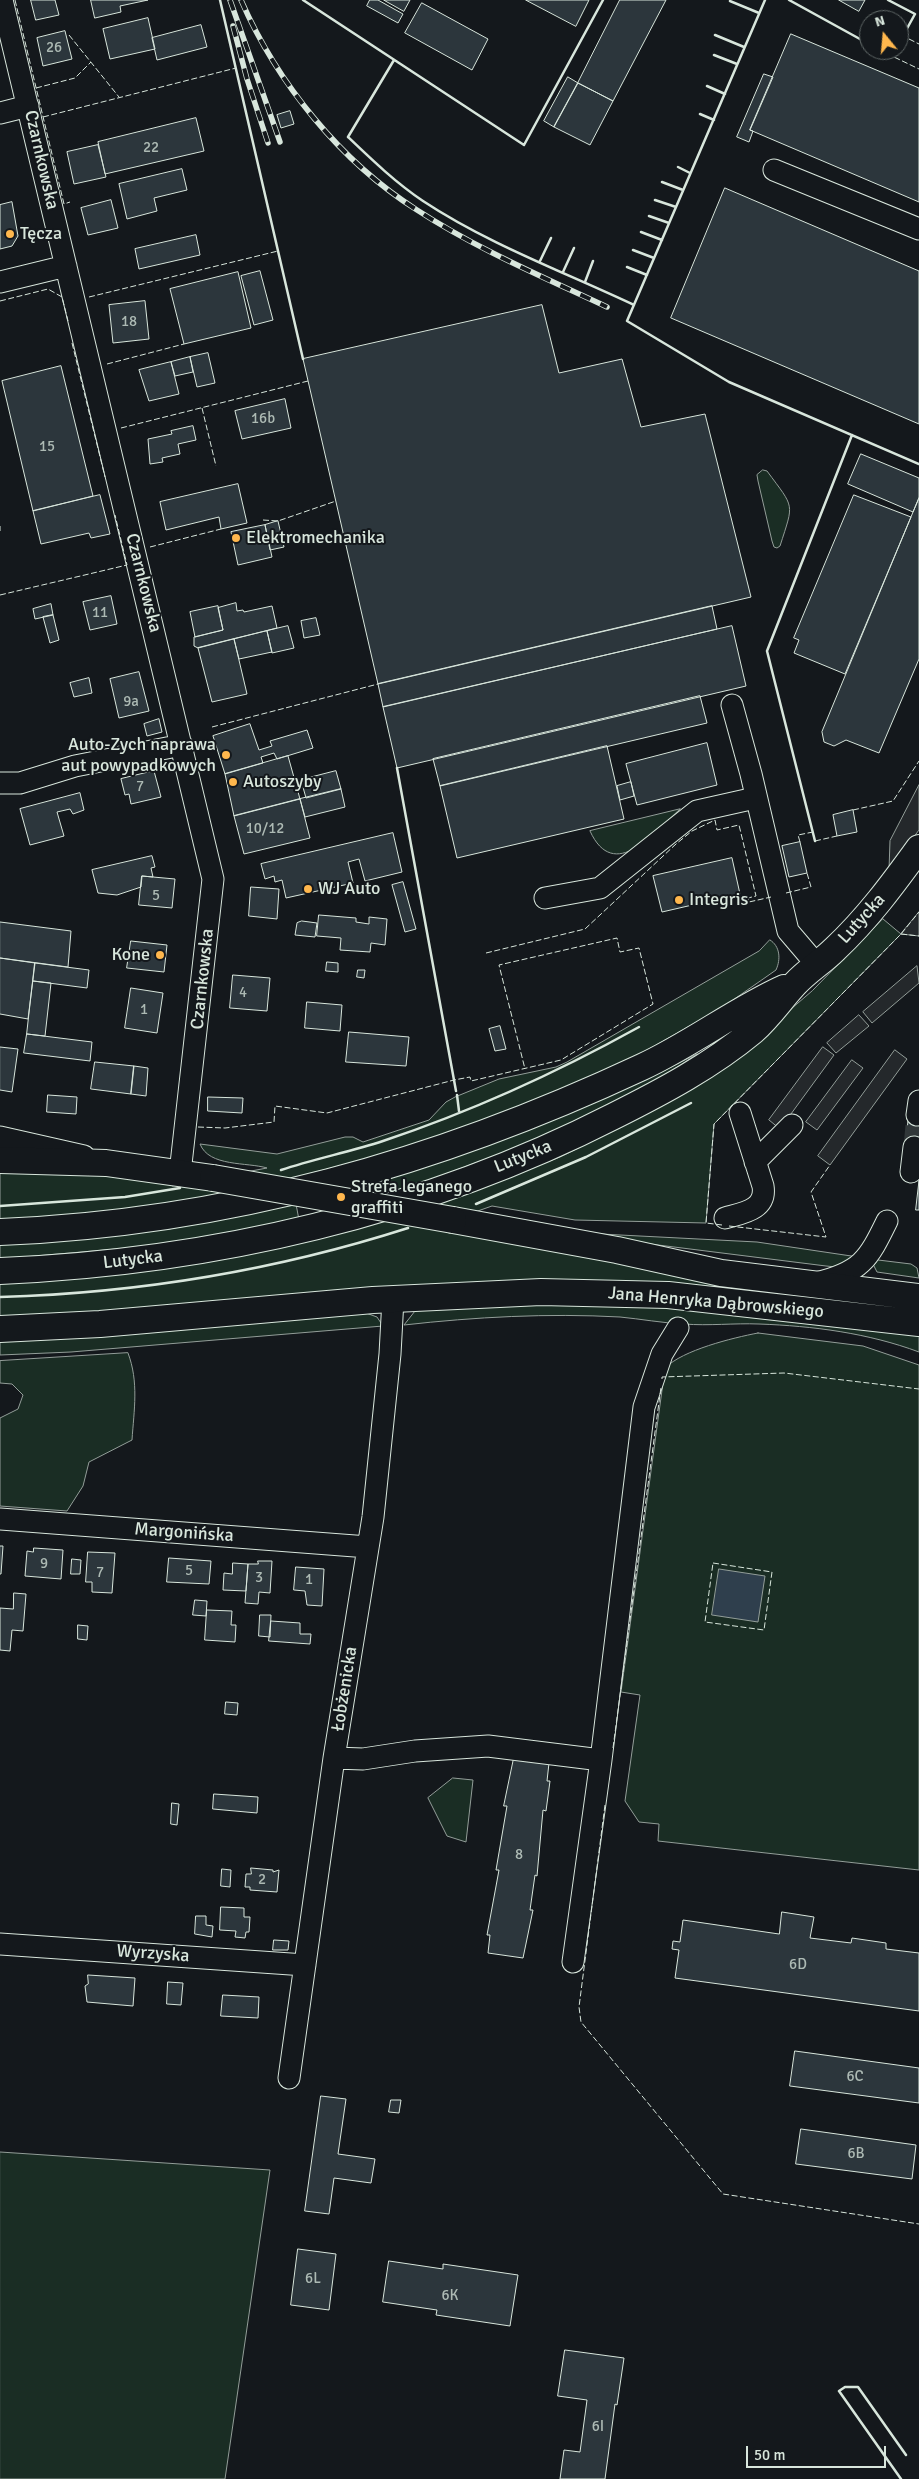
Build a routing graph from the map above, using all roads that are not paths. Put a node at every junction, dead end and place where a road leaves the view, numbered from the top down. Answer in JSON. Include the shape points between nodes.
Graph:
{"nodes":[{"id":1,"x":2,"y":0,"type":"edge"},
{"id":2,"x":28,"y":106,"type":"junction"},
{"id":3,"x":0,"y":113,"type":"edge"},
{"id":4,"x":774,"y":170,"type":"dead end"},
{"id":5,"x":919,"y":229,"type":"edge"},
{"id":6,"x":66,"y":266,"type":"junction"},
{"id":7,"x":0,"y":282,"type":"edge"},
{"id":8,"x":732,"y":705,"type":"dead end"},
{"id":9,"x":182,"y":745,"type":"junction"},
{"id":10,"x":0,"y":783,"type":"edge"},
{"id":11,"x":755,"y":798,"type":"junction"},
{"id":12,"x":919,"y":848,"type":"edge"},
{"id":13,"x":545,"y":898,"type":"dead end"},
{"id":14,"x":817,"y":965,"type":"junction"},
{"id":15,"x":796,"y":982,"type":"junction"},
{"id":16,"x":740,"y":1113,"type":"dead end"},
{"id":17,"x":792,"y":1125,"type":"dead end"},
{"id":18,"x":0,"y":1137,"type":"edge"},
{"id":19,"x":914,"y":1147,"type":"dead end"},
{"id":20,"x":0,"y":1160,"type":"edge"},
{"id":21,"x":755,"y":1162,"type":"junction"},
{"id":22,"x":106,"y":1163,"type":"junction"},
{"id":23,"x":911,"y":1172,"type":"dead end"},
{"id":24,"x":180,"y":1173,"type":"junction"},
{"id":25,"x":725,"y":1218,"type":"dead end"},
{"id":26,"x":887,"y":1221,"type":"dead end"},
{"id":27,"x":0,"y":1232,"type":"edge"},
{"id":28,"x":0,"y":1270,"type":"edge"},
{"id":29,"x":812,"y":1284,"type":"junction"},
{"id":30,"x":919,"y":1297,"type":"edge"},
{"id":31,"x":393,"y":1299,"type":"junction"},
{"id":32,"x":919,"y":1323,"type":"edge"},
{"id":33,"x":678,"y":1328,"type":"dead end"},
{"id":34,"x":0,"y":1330,"type":"edge"},
{"id":35,"x":0,"y":1519,"type":"edge"},
{"id":36,"x":368,"y":1547,"type":"junction"},
{"id":37,"x":334,"y":1758,"type":"junction"},
{"id":38,"x":601,"y":1760,"type":"junction"},
{"id":39,"x":0,"y":1944,"type":"edge"},
{"id":40,"x":574,"y":1962,"type":"dead end"},
{"id":41,"x":305,"y":1965,"type":"junction"},
{"id":42,"x":290,"y":2078,"type":"dead end"}],
"edges":[{"from":1,"to":2,"type":"street","name":"Czarnkowska"},
{"from":2,"to":3,"type":"street"},
{"from":2,"to":6,"type":"street","name":"Czarnkowska"},
{"from":4,"to":5,"type":"street"},
{"from":6,"to":7,"type":"street"},
{"from":6,"to":9,"type":"street","name":"Czarnkowska"},
{"from":8,"to":11,"type":"street"},
{"from":9,"to":10,"type":"street","via":[[75,766],[20,782]]},
{"from":9,"to":24,"type":"street","name":"Czarnkowska","via":[[213,879]]},
{"from":11,"to":13,"type":"street","via":[[697,811],[600,888]]},
{"from":11,"to":14,"type":"street","via":[[788,931]]},
{"from":12,"to":14,"type":"main road","name":"Lutycka","via":[[868,914]]},
{"from":14,"to":15,"type":"main road","name":"Lutycka"},
{"from":15,"to":27,"type":"main road","name":"Lutycka","via":[[673,1052],[610,1082],[507,1124],[387,1167],[292,1193],[194,1213],[81,1227]]},
{"from":15,"to":28,"type":"main road","name":"Lutycka","via":[[755,1029],[705,1066],[663,1091],[568,1139],[418,1198],[312,1228],[211,1249],[87,1265]]},
{"from":16,"to":21,"type":"street"},
{"from":17,"to":21,"type":"street"},
{"from":18,"to":22,"type":"street","via":[[68,1151]]},
{"from":19,"to":23,"type":"street"},
{"from":20,"to":22,"type":"main road","name":"Jana Henryka Dąbrowskiego"},
{"from":21,"to":25,"type":"street","via":[[763,1191],[762,1200],[752,1209]]},
{"from":22,"to":24,"type":"main road","name":"Jana Henryka Dąbrowskiego"},
{"from":24,"to":29,"type":"main road","name":"Jana Henryka Dąbrowskiego","bridge":true,"via":[[617,1250],[721,1273]]},
{"from":26,"to":29,"type":"street","via":[[872,1252],[862,1263],[840,1276]]},
{"from":29,"to":30,"type":"main road","name":"Jana Henryka Dąbrowskiego"},
{"from":31,"to":32,"type":"main road","name":"Jana Henryka Dąbrowskiego","via":[[508,1293],[659,1294]]},
{"from":31,"to":34,"type":"main road","name":"Jana Henryka Dąbrowskiego"},
{"from":31,"to":36,"type":"street","name":"Łobżenicka"},
{"from":33,"to":38,"type":"street","via":[[662,1354],[644,1407]]},
{"from":35,"to":36,"type":"street","name":"Margonińska"},
{"from":36,"to":37,"type":"street","name":"Łobżenicka"},
{"from":37,"to":38,"type":"street","via":[[488,1746]]},
{"from":37,"to":41,"type":"street","name":"Łobżenicka"},
{"from":38,"to":40,"type":"street"},
{"from":39,"to":41,"type":"street","name":"Wyrzyska"},
{"from":41,"to":42,"type":"street","name":"Łobżenicka"}]}
